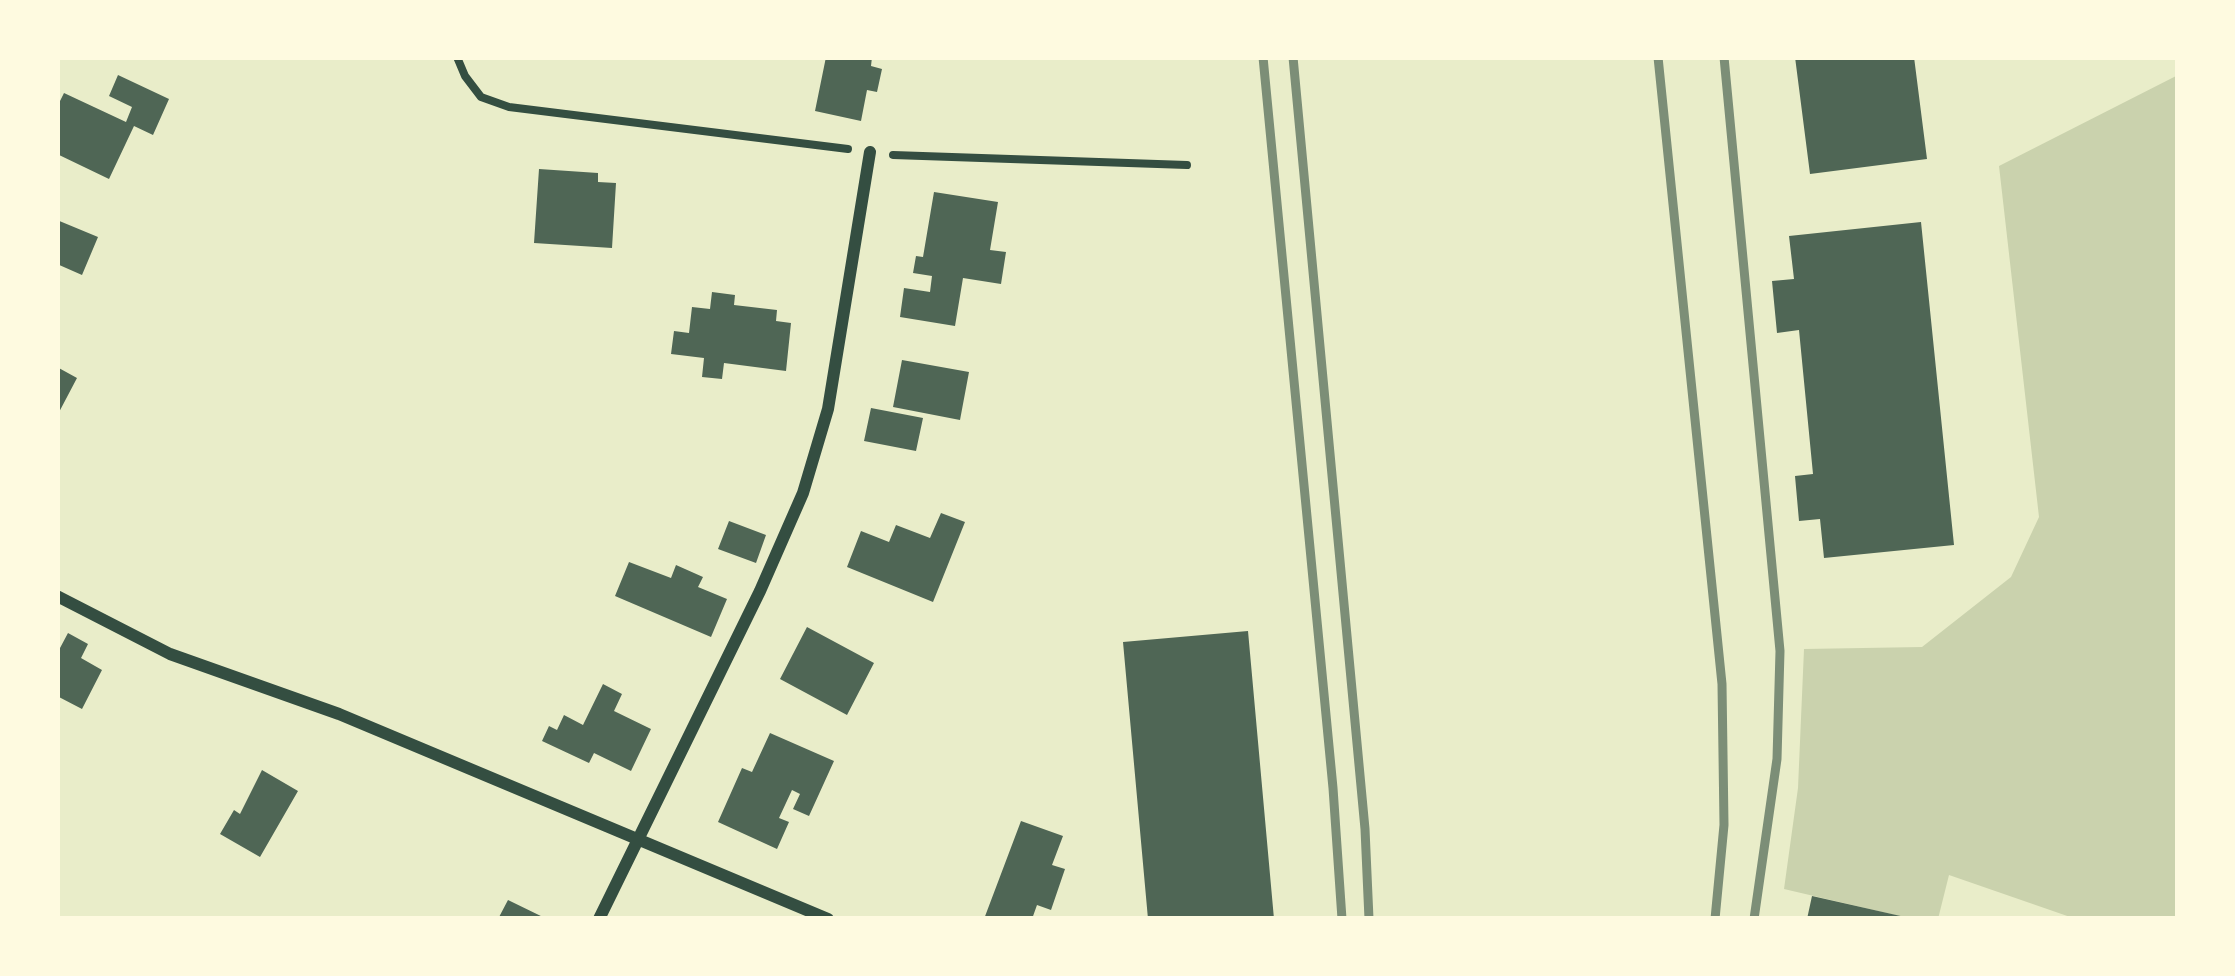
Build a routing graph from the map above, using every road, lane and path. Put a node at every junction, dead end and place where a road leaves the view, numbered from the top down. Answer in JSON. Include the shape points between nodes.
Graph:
{"nodes":[{"id":1,"x":457,"y":57,"type":"edge"},
{"id":2,"x":870,"y":152,"type":"junction"},
{"id":3,"x":1187,"y":165,"type":"dead end"},
{"id":4,"x":57,"y":596,"type":"edge"},
{"id":5,"x":639,"y":838,"type":"junction"},
{"id":6,"x":599,"y":919,"type":"edge"},
{"id":7,"x":827,"y":919,"type":"edge"}],
"edges":[{"from":1,"to":2,"type":"path","via":[[481,97],[509,107]]},
{"from":2,"to":3,"type":"path"},
{"from":2,"to":5,"type":"street","via":[[828,409],[803,493]]},
{"from":4,"to":5,"type":"street","via":[[170,654]]},
{"from":5,"to":6,"type":"street"},
{"from":5,"to":7,"type":"street"}]}
